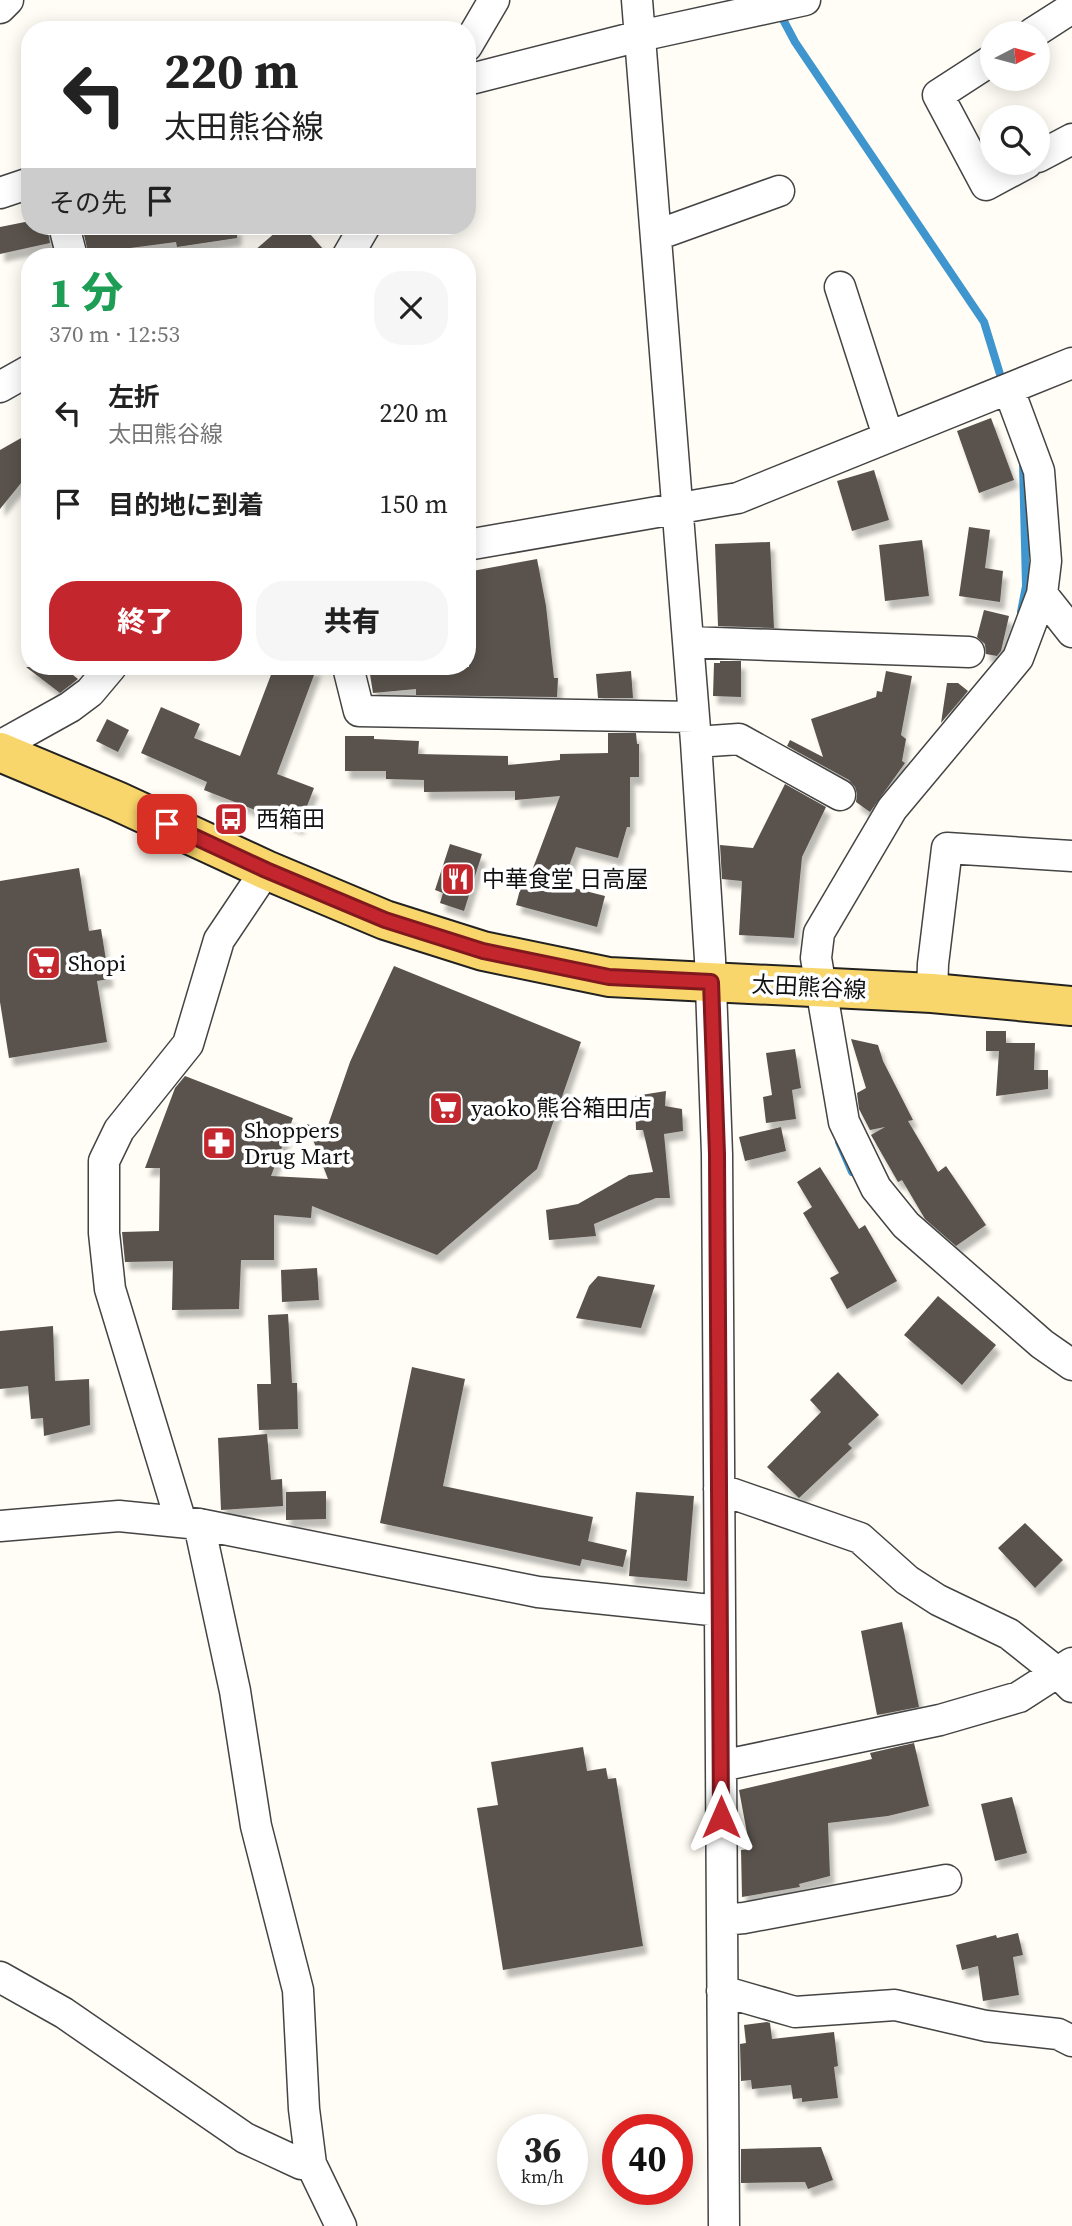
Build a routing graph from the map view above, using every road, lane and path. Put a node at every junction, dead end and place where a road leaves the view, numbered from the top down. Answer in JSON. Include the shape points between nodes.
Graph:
{"nodes":[{"id":1,"x":8,"y":0,"type":"edge"},
{"id":2,"x":494,"y":0,"type":"edge"},
{"id":3,"x":637,"y":0,"type":"edge"},
{"id":4,"x":799,"y":1,"type":"edge"},
{"id":5,"x":0,"y":8,"type":"edge"},
{"id":6,"x":1072,"y":8,"type":"edge"},
{"id":7,"x":1050,"y":22,"type":"edge"},
{"id":8,"x":476,"y":31,"type":"edge"},
{"id":9,"x":640,"y":36,"type":"junction"},
{"id":10,"x":980,"y":68,"type":"edge"},
{"id":11,"x":476,"y":78,"type":"edge"},
{"id":12,"x":1072,"y":139,"type":"edge"},
{"id":13,"x":1050,"y":151,"type":"edge"},
{"id":14,"x":980,"y":174,"type":"edge"},
{"id":15,"x":981,"y":175,"type":"edge"},
{"id":16,"x":1005,"y":175,"type":"edge"},
{"id":17,"x":21,"y":186,"type":"edge"},
{"id":18,"x":779,"y":191,"type":"dead end"},
{"id":19,"x":0,"y":193,"type":"edge"},
{"id":20,"x":657,"y":235,"type":"junction"},
{"id":21,"x":840,"y":287,"type":"dead end"},
{"id":22,"x":1072,"y":363,"type":"edge"},
{"id":23,"x":21,"y":375,"type":"edge"},
{"id":24,"x":0,"y":387,"type":"edge"},
{"id":25,"x":1009,"y":390,"type":"junction"},
{"id":26,"x":888,"y":436,"type":"junction"},
{"id":27,"x":677,"y":508,"type":"junction"},
{"id":28,"x":476,"y":543,"type":"edge"},
{"id":29,"x":1059,"y":558,"type":"edge"},
{"id":30,"x":1042,"y":594,"type":"junction"},
{"id":31,"x":1072,"y":632,"type":"edge"},
{"id":32,"x":688,"y":642,"type":"junction"},
{"id":33,"x":969,"y":652,"type":"dead end"},
{"id":34,"x":104,"y":675,"type":"edge"},
{"id":35,"x":350,"y":675,"type":"edge"},
{"id":36,"x":695,"y":730,"type":"junction"},
{"id":37,"x":0,"y":746,"type":"edge"},
{"id":38,"x":0,"y":752,"type":"edge"},
{"id":39,"x":840,"y":795,"type":"dead end"},
{"id":40,"x":1072,"y":856,"type":"edge"},
{"id":41,"x":266,"y":870,"type":"junction"},
{"id":42,"x":711,"y":982,"type":"junction"},
{"id":43,"x":810,"y":987,"type":"junction"},
{"id":44,"x":932,"y":993,"type":"junction"},
{"id":45,"x":1072,"y":1006,"type":"edge"},
{"id":46,"x":1072,"y":1365,"type":"edge"},
{"id":47,"x":719,"y":1489,"type":"junction"},
{"id":48,"x":190,"y":1523,"type":"junction"},
{"id":49,"x":0,"y":1526,"type":"edge"},
{"id":50,"x":720,"y":1611,"type":"junction"},
{"id":51,"x":1067,"y":1674,"type":"edge"},
{"id":52,"x":721,"y":1766,"type":"junction"},
{"id":53,"x":946,"y":1880,"type":"dead end"},
{"id":54,"x":722,"y":1920,"type":"junction"},
{"id":55,"x":0,"y":1977,"type":"edge"},
{"id":56,"x":722,"y":1991,"type":"junction"},
{"id":57,"x":1072,"y":2041,"type":"edge"},
{"id":58,"x":311,"y":2164,"type":"junction"},
{"id":59,"x":341,"y":2226,"type":"edge"},
{"id":60,"x":724,"y":2226,"type":"edge"}],
"edges":[{"from":1,"to":5,"type":"street"},
{"from":2,"to":8,"type":"street"},
{"from":3,"to":9,"type":"street"},
{"from":4,"to":9,"type":"street"},
{"from":6,"to":7,"type":"street"},
{"from":9,"to":11,"type":"street"},
{"from":9,"to":20,"type":"street"},
{"from":10,"to":14,"type":"street","via":[[938,95]]},
{"from":12,"to":13,"type":"street"},
{"from":15,"to":16,"type":"street","via":[[986,185]]},
{"from":17,"to":19,"type":"street"},
{"from":18,"to":20,"type":"street"},
{"from":20,"to":27,"type":"street"},
{"from":21,"to":26,"type":"street"},
{"from":22,"to":25,"type":"street"},
{"from":23,"to":24,"type":"street"},
{"from":25,"to":26,"type":"street"},
{"from":25,"to":29,"type":"street","via":[[1039,471]]},
{"from":26,"to":27,"type":"street","via":[[738,498]]},
{"from":27,"to":28,"type":"street"},
{"from":27,"to":32,"type":"street"},
{"from":29,"to":30,"type":"street"},
{"from":30,"to":31,"type":"street"},
{"from":30,"to":43,"type":"street","via":[[1018,658],[892,809],[819,933]]},
{"from":32,"to":33,"type":"street"},
{"from":32,"to":36,"type":"street"},
{"from":34,"to":37,"type":"street","via":[[70,707]]},
{"from":35,"to":36,"type":"street","via":[[359,710]]},
{"from":36,"to":39,"type":"street","via":[[738,739]]},
{"from":36,"to":42,"type":"street"},
{"from":38,"to":41,"type":"main road","name":"太田熊谷線","via":[[117,800]]},
{"from":40,"to":44,"type":"street","via":[[947,848]]},
{"from":41,"to":42,"type":"main road","name":"太田熊谷線","via":[[385,920],[483,951],[609,977]]},
{"from":41,"to":48,"type":"street","via":[[219,940],[188,1044],[119,1130],[104,1161],[110,1289]]},
{"from":42,"to":43,"type":"main road","name":"太田熊谷線"},
{"from":42,"to":47,"type":"street"},
{"from":43,"to":44,"type":"main road","name":"太田熊谷線"},
{"from":43,"to":46,"type":"street","via":[[844,1122],[876,1188],[906,1225]]},
{"from":44,"to":45,"type":"main road","name":"太田熊谷線"},
{"from":47,"to":50,"type":"street"},
{"from":47,"to":51,"type":"street","via":[[860,1538],[907,1580],[1009,1634]]},
{"from":48,"to":49,"type":"street","via":[[119,1517]]},
{"from":48,"to":50,"type":"street","via":[[538,1592]]},
{"from":48,"to":58,"type":"street","via":[[236,1691],[256,1826],[298,1990]]},
{"from":50,"to":52,"type":"street"},
{"from":51,"to":52,"type":"street","via":[[1019,1696],[940,1720]]},
{"from":52,"to":54,"type":"street"},
{"from":53,"to":54,"type":"street"},
{"from":54,"to":56,"type":"street"},
{"from":55,"to":58,"type":"street","via":[[64,2013],[245,2138],[301,2164]]},
{"from":56,"to":57,"type":"street","via":[[795,2012],[895,2005],[986,2026],[1058,2034]]},
{"from":56,"to":60,"type":"street"},
{"from":58,"to":59,"type":"street"}]}
